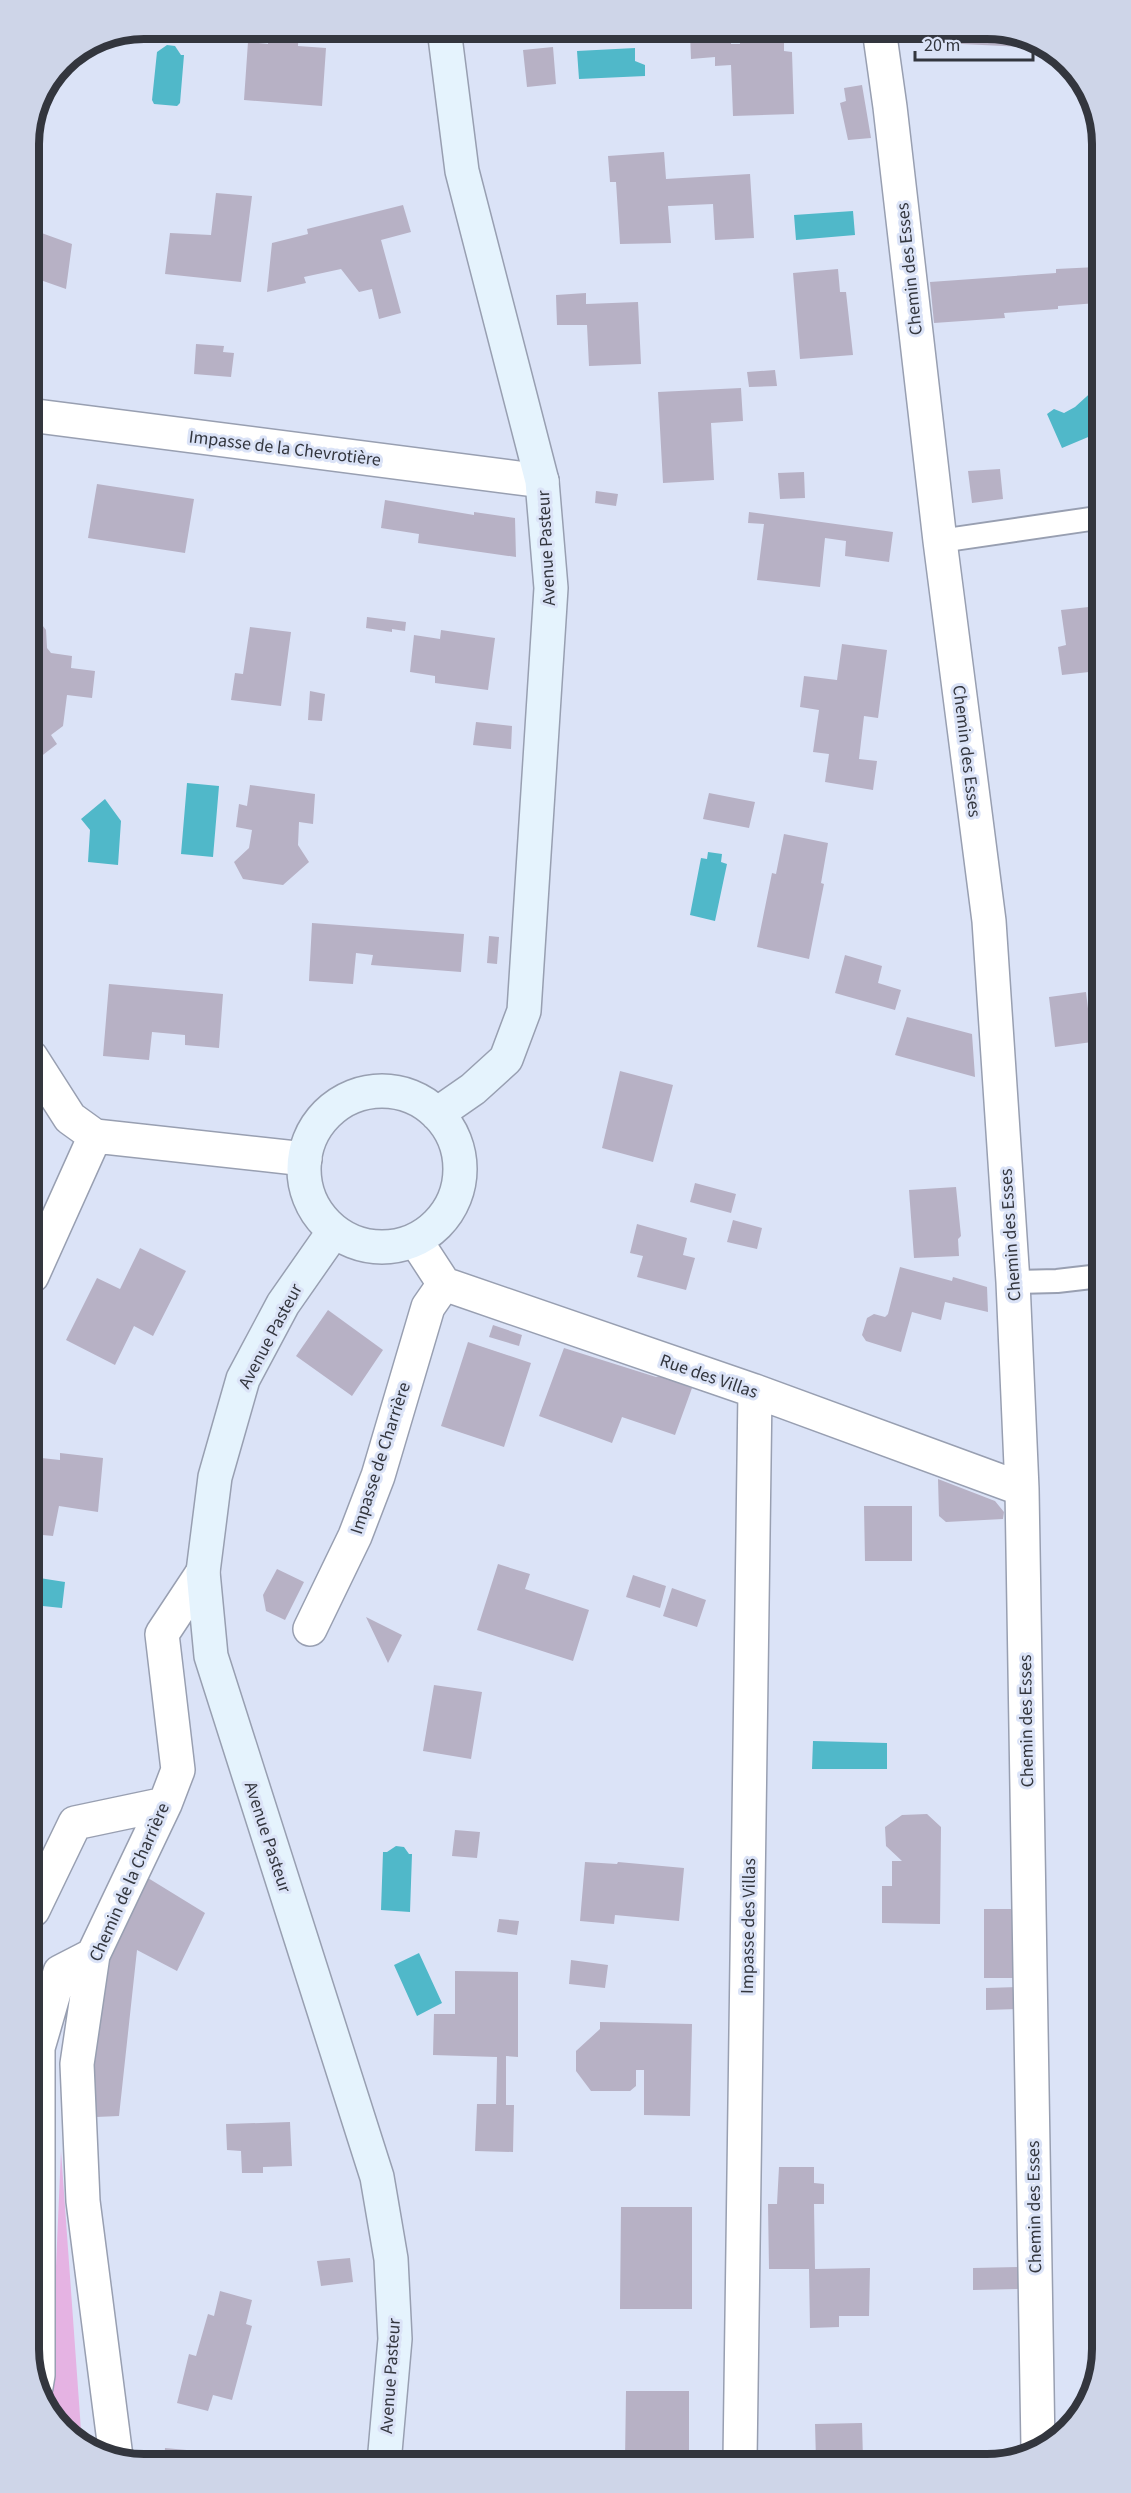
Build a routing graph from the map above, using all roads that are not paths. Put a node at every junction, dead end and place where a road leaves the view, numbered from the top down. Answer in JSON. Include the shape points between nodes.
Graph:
{"nodes":[{"id":1,"x":445,"y":39,"type":"edge"},
{"id":2,"x":881,"y":39,"type":"edge"},
{"id":3,"x":39,"y":416,"type":"edge"},
{"id":4,"x":542,"y":481,"type":"junction"},
{"id":5,"x":1092,"y":519,"type":"edge"},
{"id":6,"x":940,"y":541,"type":"junction"},
{"id":7,"x":39,"y":1070,"type":"edge"},
{"id":8,"x":437,"y":1114,"type":"junction"},
{"id":9,"x":95,"y":1136,"type":"junction"},
{"id":10,"x":305,"y":1159,"type":"junction"},
{"id":11,"x":334,"y":1232,"type":"junction"},
{"id":12,"x":416,"y":1240,"type":"junction"},
{"id":13,"x":39,"y":1260,"type":"edge"},
{"id":14,"x":1092,"y":1277,"type":"edge"},
{"id":15,"x":1013,"y":1282,"type":"junction"},
{"id":16,"x":444,"y":1284,"type":"junction"},
{"id":17,"x":755,"y":1391,"type":"junction"},
{"id":18,"x":1022,"y":1488,"type":"junction"},
{"id":19,"x":204,"y":1572,"type":"junction"},
{"id":20,"x":310,"y":1629,"type":"dead end"},
{"id":21,"x":165,"y":1804,"type":"junction"},
{"id":22,"x":39,"y":1898,"type":"edge"},
{"id":23,"x":93,"y":1955,"type":"junction"},
{"id":24,"x":39,"y":2039,"type":"edge"},
{"id":25,"x":1038,"y":2440,"type":"edge"},
{"id":26,"x":115,"y":2449,"type":"edge"},
{"id":27,"x":385,"y":2454,"type":"edge"},
{"id":28,"x":740,"y":2454,"type":"edge"}],
"edges":[{"from":1,"to":4,"type":"main road","name":"Avenue Pasteur","via":[[462,171]]},
{"from":2,"to":6,"type":"street","name":"Chemin des Esses"},
{"from":3,"to":4,"type":"street","name":"Impasse de la Chevrotière"},
{"from":4,"to":8,"type":"main road","name":"Avenue Pasteur","via":[[551,588],[524,1011],[506,1059]]},
{"from":5,"to":6,"type":"lane"},
{"from":6,"to":15,"type":"street","name":"Chemin des Esses","via":[[989,921]]},
{"from":7,"to":9,"type":"street","via":[[70,1118]]},
{"from":8,"to":10,"type":"main road","via":[[409,1096],[382,1091],[360,1094],[323,1117],[308,1140]]},
{"from":8,"to":12,"type":"main road","via":[[453,1136],[460,1173],[454,1200],[438,1224]]},
{"from":9,"to":10,"type":"street"},
{"from":9,"to":13,"type":"street"},
{"from":10,"to":11,"type":"main road","via":[[306,1190],[315,1211]]},
{"from":11,"to":12,"type":"main road","via":[[359,1245],[387,1248]]},
{"from":11,"to":19,"type":"main road","name":"Avenue Pasteur","via":[[283,1304],[243,1380],[215,1477]]},
{"from":12,"to":16,"type":"street"},
{"from":14,"to":15,"type":"lane"},
{"from":15,"to":18,"type":"street","name":"Chemin des Esses"},
{"from":16,"to":17,"type":"street","name":"Rue des Villas"},
{"from":16,"to":20,"type":"street","name":"Impasse de Charrière","via":[[428,1307],[378,1476],[355,1536]]},
{"from":17,"to":18,"type":"street","name":"Rue des Villas"},
{"from":17,"to":28,"type":"street","name":"Impasse des Villas"},
{"from":18,"to":25,"type":"street","name":"Chemin des Esses"},
{"from":19,"to":21,"type":"street","name":"Chemin de la Charrière","via":[[162,1634],[178,1770]]},
{"from":19,"to":27,"type":"main road","name":"Avenue Pasteur","via":[[211,1656],[377,2176],[391,2259],[395,2339]]},
{"from":21,"to":22,"type":"street","via":[[75,1823]]},
{"from":21,"to":23,"type":"street","name":"Chemin de la Charrière"},
{"from":23,"to":24,"type":"street","via":[[60,1972]]},
{"from":23,"to":26,"type":"street","name":"Chemin de la Charrière","via":[[77,2064],[83,2201]]}]}
